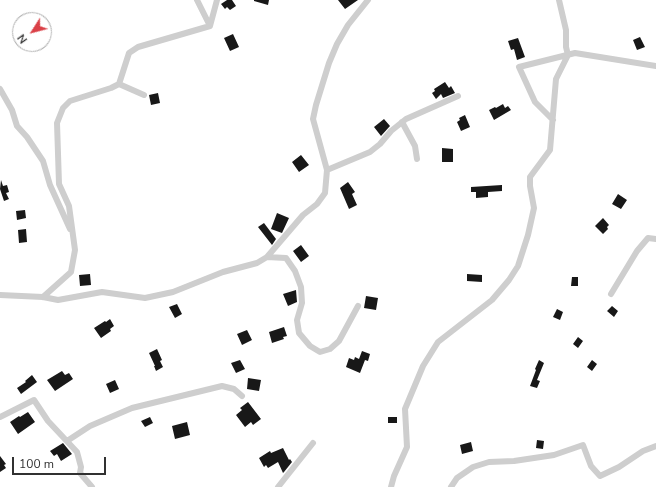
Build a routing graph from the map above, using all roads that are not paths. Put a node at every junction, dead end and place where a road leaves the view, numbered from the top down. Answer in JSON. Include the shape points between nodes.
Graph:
{"nodes":[{"id":1,"x":197,"y":0,"type":"edge"},
{"id":2,"x":217,"y":0,"type":"edge"},
{"id":3,"x":368,"y":0,"type":"edge"},
{"id":4,"x":559,"y":0,"type":"edge"},
{"id":5,"x":210,"y":26,"type":"junction"},
{"id":6,"x":568,"y":55,"type":"junction"},
{"id":7,"x":656,"y":66,"type":"edge"},
{"id":8,"x":119,"y":84,"type":"junction"},
{"id":9,"x":0,"y":89,"type":"edge"},
{"id":10,"x":144,"y":95,"type":"dead end"},
{"id":11,"x":458,"y":96,"type":"dead end"},
{"id":12,"x":553,"y":120,"type":"junction"},
{"id":13,"x":402,"y":122,"type":"junction"},
{"id":14,"x":417,"y":159,"type":"dead end"},
{"id":15,"x":327,"y":170,"type":"junction"},
{"id":16,"x":73,"y":231,"type":"junction"},
{"id":17,"x":656,"y":238,"type":"edge"},
{"id":18,"x":267,"y":257,"type":"junction"},
{"id":19,"x":611,"y":294,"type":"dead end"},
{"id":20,"x":0,"y":295,"type":"edge"},
{"id":21,"x":44,"y":297,"type":"junction"},
{"id":22,"x":358,"y":306,"type":"dead end"},
{"id":23,"x":242,"y":396,"type":"dead end"},
{"id":24,"x":0,"y":418,"type":"edge"},
{"id":25,"x":67,"y":441,"type":"junction"},
{"id":26,"x":313,"y":443,"type":"dead end"},
{"id":27,"x":656,"y":446,"type":"edge"},
{"id":28,"x":92,"y":487,"type":"edge"},
{"id":29,"x":278,"y":487,"type":"edge"},
{"id":30,"x":391,"y":487,"type":"edge"},
{"id":31,"x":451,"y":487,"type":"edge"}],
"edges":[{"from":1,"to":5,"type":"street"},
{"from":2,"to":5,"type":"street"},
{"from":3,"to":15,"type":"street","via":[[337,44],[316,105],[313,119]]},
{"from":4,"to":6,"type":"street","via":[[566,30]]},
{"from":5,"to":8,"type":"street","via":[[138,47],[129,53]]},
{"from":6,"to":7,"type":"street","via":[[575,53]]},
{"from":6,"to":12,"type":"street","via":[[556,79]]},
{"from":6,"to":12,"type":"street","via":[[519,67],[535,102]]},
{"from":8,"to":10,"type":"street"},
{"from":8,"to":16,"type":"street","via":[[70,100],[63,108],[57,123],[59,184],[69,206]]},
{"from":9,"to":16,"type":"street","via":[[18,126],[43,161],[50,185],[70,230]]},
{"from":11,"to":13,"type":"street"},
{"from":12,"to":30,"type":"street","via":[[550,150],[530,177],[534,208],[518,266],[492,300],[438,342],[422,366],[405,409],[407,447]]},
{"from":13,"to":14,"type":"street","via":[[415,146]]},
{"from":13,"to":15,"type":"street","via":[[370,152]]},
{"from":15,"to":18,"type":"street","via":[[325,194]]},
{"from":16,"to":21,"type":"street","via":[[75,250],[71,272]]},
{"from":17,"to":19,"type":"street","via":[[648,238],[637,251]]},
{"from":18,"to":21,"type":"street","via":[[257,263],[222,272],[173,292],[145,298],[102,292],[58,300]]},
{"from":18,"to":22,"type":"street","via":[[286,258],[295,271],[301,287],[302,303],[297,320],[299,333],[310,346],[320,352],[330,349],[339,341]]},
{"from":20,"to":21,"type":"street"},
{"from":23,"to":25,"type":"street","via":[[234,389],[222,386],[132,408],[90,426]]},
{"from":24,"to":25,"type":"street","via":[[34,400],[48,421]]},
{"from":25,"to":28,"type":"street","via":[[77,452],[80,472]]},
{"from":26,"to":29,"type":"street"},
{"from":27,"to":31,"type":"street","via":[[600,476],[591,466],[583,445],[554,455],[483,463],[458,478]]}]}
